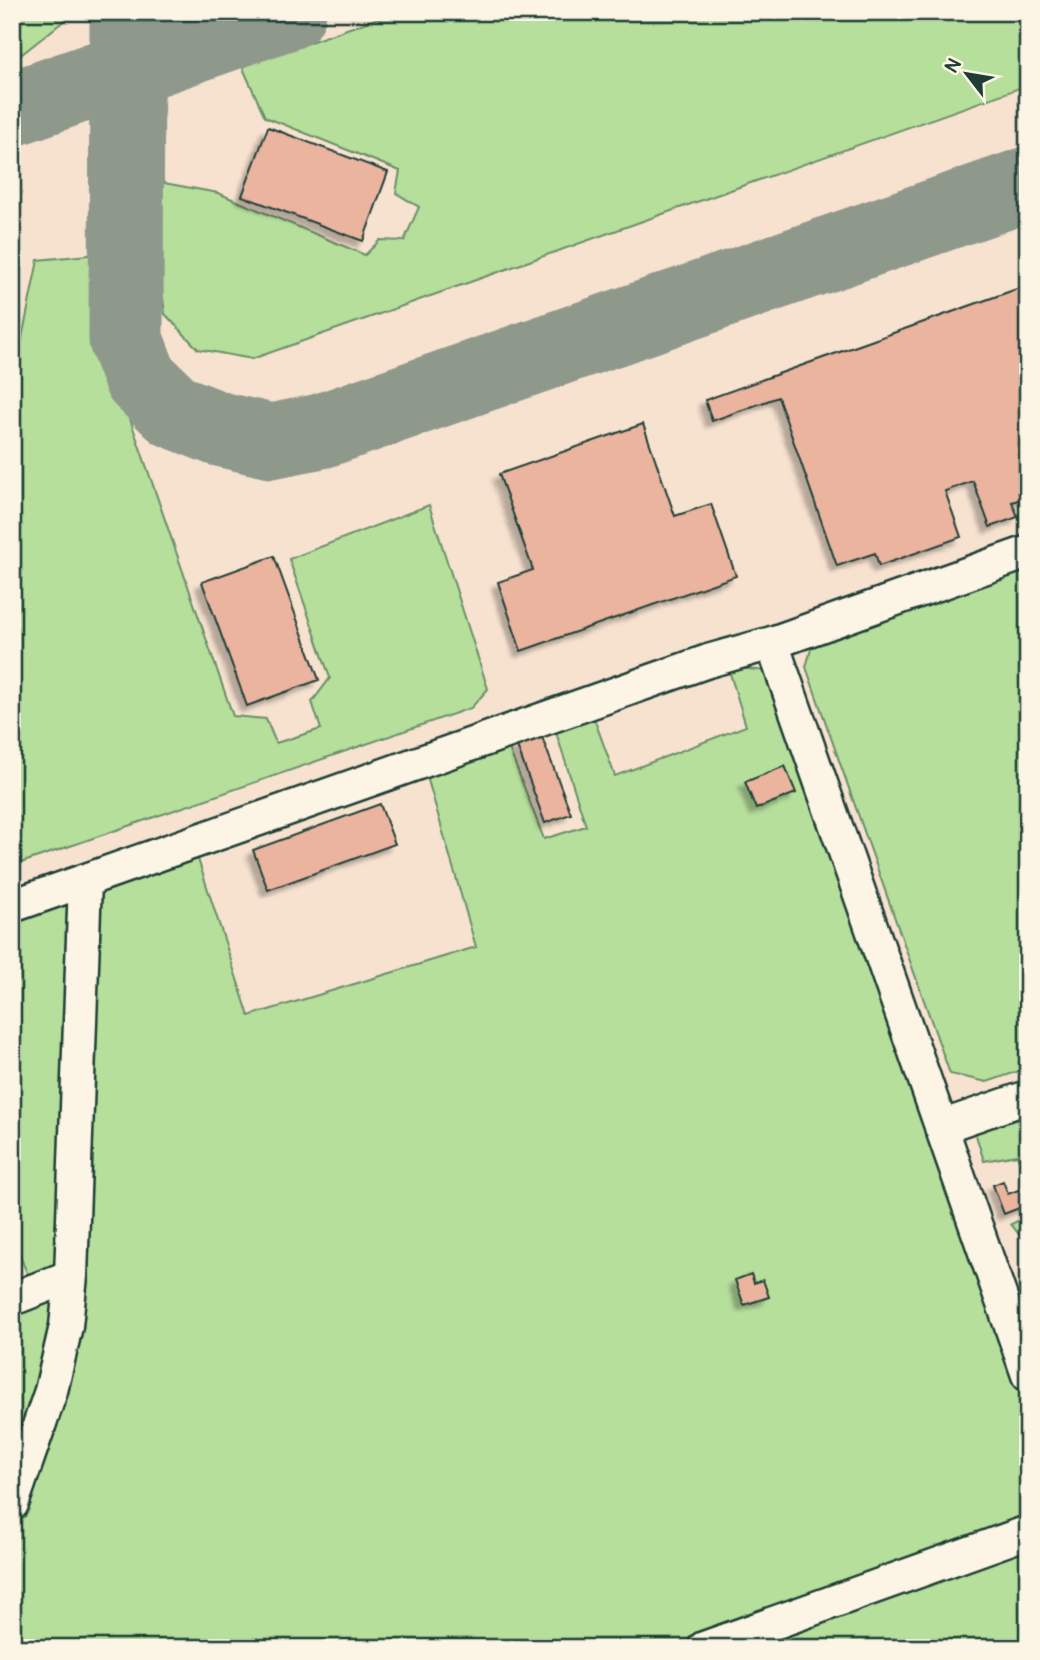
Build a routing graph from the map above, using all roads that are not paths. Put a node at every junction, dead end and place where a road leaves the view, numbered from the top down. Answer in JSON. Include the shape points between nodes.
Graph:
{"nodes":[{"id":1,"x":1028,"y":552,"type":"edge"},
{"id":2,"x":772,"y":643,"type":"junction"},
{"id":3,"x":85,"y":881,"type":"junction"},
{"id":4,"x":12,"y":906,"type":"edge"},
{"id":5,"x":1028,"y":1097,"type":"edge"},
{"id":6,"x":941,"y":1127,"type":"junction"},
{"id":7,"x":71,"y":1276,"type":"junction"},
{"id":8,"x":12,"y":1299,"type":"edge"},
{"id":9,"x":1017,"y":1309,"type":"edge"},
{"id":10,"x":1028,"y":1375,"type":"edge"},
{"id":11,"x":12,"y":1504,"type":"edge"},
{"id":12,"x":1028,"y":1532,"type":"edge"},
{"id":13,"x":704,"y":1648,"type":"edge"}],
"edges":[{"from":1,"to":2,"type":"lane"},
{"from":2,"to":3,"type":"lane","via":[[708,661]]},
{"from":2,"to":6,"type":"lane"},
{"from":3,"to":4,"type":"lane"},
{"from":3,"to":7,"type":"lane"},
{"from":5,"to":6,"type":"lane"},
{"from":6,"to":9,"type":"lane"},
{"from":7,"to":8,"type":"lane"},
{"from":7,"to":11,"type":"lane","via":[[66,1326],[51,1391]]},
{"from":9,"to":10,"type":"lane"},
{"from":12,"to":13,"type":"lane"}]}
